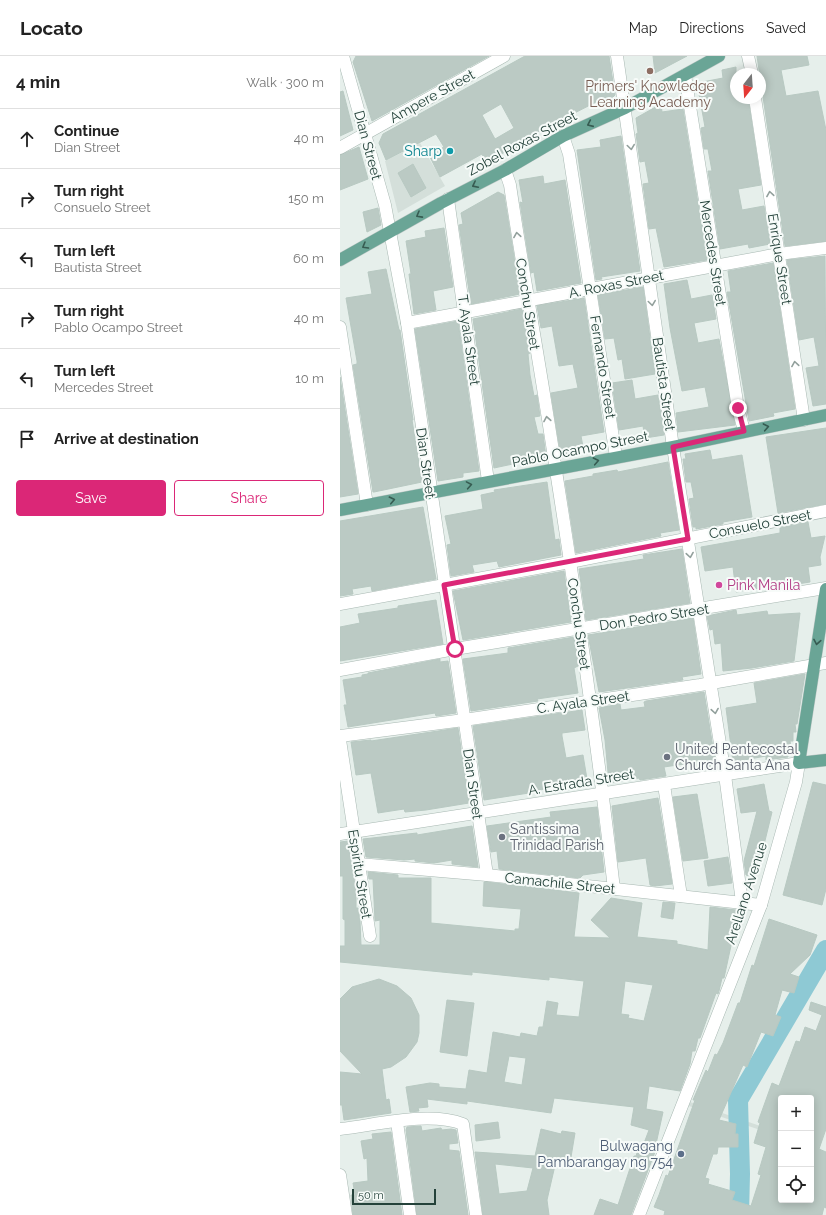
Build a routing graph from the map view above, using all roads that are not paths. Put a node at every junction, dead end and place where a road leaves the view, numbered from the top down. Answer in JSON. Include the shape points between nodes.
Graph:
{"nodes":[{"id":1,"x":343,"y":56,"type":"edge"},
{"id":2,"x":504,"y":56,"type":"edge"},
{"id":3,"x":617,"y":56,"type":"edge"},
{"id":4,"x":719,"y":56,"type":"edge"},
{"id":5,"x":748,"y":56,"type":"edge"},
{"id":6,"x":751,"y":68,"type":"edge"},
{"id":7,"x":685,"y":75,"type":"junction"},
{"id":8,"x":756,"y":104,"type":"edge"},
{"id":9,"x":625,"y":108,"type":"junction"},
{"id":10,"x":366,"y":134,"type":"junction"},
{"id":11,"x":563,"y":136,"type":"junction"},
{"id":12,"x":340,"y":148,"type":"edge"},
{"id":13,"x":505,"y":170,"type":"junction"},
{"id":14,"x":448,"y":200,"type":"junction"},
{"id":15,"x":390,"y":231,"type":"junction"},
{"id":16,"x":826,"y":248,"type":"edge"},
{"id":17,"x":779,"y":254,"type":"junction"},
{"id":18,"x":340,"y":260,"type":"edge"},
{"id":19,"x":716,"y":266,"type":"junction"},
{"id":20,"x":648,"y":278,"type":"junction"},
{"id":21,"x":591,"y":289,"type":"junction"},
{"id":22,"x":527,"y":301,"type":"junction"},
{"id":23,"x":465,"y":312,"type":"junction"},
{"id":24,"x":407,"y":323,"type":"junction"},
{"id":25,"x":340,"y":327,"type":"edge"},
{"id":26,"x":826,"y":415,"type":"edge"},
{"id":27,"x":804,"y":420,"type":"junction"},
{"id":28,"x":744,"y":431,"type":"junction"},
{"id":29,"x":673,"y":447,"type":"junction"},
{"id":30,"x":616,"y":457,"type":"junction"},
{"id":31,"x":556,"y":469,"type":"junction"},
{"id":32,"x":488,"y":481,"type":"junction"},
{"id":33,"x":430,"y":492,"type":"junction"},
{"id":34,"x":367,"y":505,"type":"junction"},
{"id":35,"x":340,"y":510,"type":"edge"},
{"id":36,"x":826,"y":511,"type":"edge"},
{"id":37,"x":688,"y":539,"type":"junction"},
{"id":38,"x":570,"y":562,"type":"junction"},
{"id":39,"x":444,"y":585,"type":"junction"},
{"id":40,"x":826,"y":589,"type":"edge"},
{"id":41,"x":340,"y":604,"type":"edge"},
{"id":42,"x":699,"y":610,"type":"junction"},
{"id":43,"x":580,"y":629,"type":"junction"},
{"id":44,"x":455,"y":649,"type":"junction"},
{"id":45,"x":826,"y":663,"type":"edge"},
{"id":46,"x":813,"y":665,"type":"junction"},
{"id":47,"x":340,"y":670,"type":"edge"},
{"id":48,"x":711,"y":683,"type":"junction"},
{"id":49,"x":590,"y":700,"type":"junction"},
{"id":50,"x":464,"y":720,"type":"junction"},
{"id":51,"x":340,"y":736,"type":"edge"},
{"id":52,"x":340,"y":740,"type":"edge"},
{"id":53,"x":826,"y":760,"type":"edge"},
{"id":54,"x":799,"y":763,"type":"junction"},
{"id":55,"x":726,"y":775,"type":"junction"},
{"id":56,"x":664,"y":784,"type":"junction"},
{"id":57,"x":603,"y":794,"type":"junction"},
{"id":58,"x":478,"y":813,"type":"junction"},
{"id":59,"x":354,"y":832,"type":"junction"},
{"id":60,"x":340,"y":834,"type":"edge"},
{"id":61,"x":359,"y":864,"type":"junction"},
{"id":62,"x":487,"y":875,"type":"junction"},
{"id":63,"x":614,"y":889,"type":"junction"},
{"id":64,"x":681,"y":896,"type":"junction"},
{"id":65,"x":742,"y":902,"type":"junction"},
{"id":66,"x":761,"y":905,"type":"junction"},
{"id":67,"x":370,"y":936,"type":"dead end"},
{"id":68,"x":396,"y":1122,"type":"junction"},
{"id":69,"x":340,"y":1129,"type":"edge"},
{"id":70,"x":340,"y":1175,"type":"edge"},
{"id":71,"x":346,"y":1215,"type":"edge"},
{"id":72,"x":410,"y":1215,"type":"edge"},
{"id":73,"x":476,"y":1215,"type":"edge"},
{"id":74,"x":638,"y":1215,"type":"edge"}],
"edges":[{"from":1,"to":10,"type":"street","name":"Dian Street"},
{"from":2,"to":10,"type":"street","name":"Ampere Street"},
{"from":3,"to":9,"type":"street","name":"Bautista Street"},
{"from":4,"to":7,"type":"main road","name":"Zobel Roxas Street"},
{"from":5,"to":6,"type":"street"},
{"from":7,"to":9,"type":"main road","name":"Zobel Roxas Street"},
{"from":7,"to":19,"type":"street","name":"Mercedes Street"},
{"from":17,"to":8,"type":"street","name":"Enrique Street","one_way":true},
{"from":9,"to":11,"type":"main road","name":"Zobel Roxas Street","one_way":true},
{"from":9,"to":20,"type":"street","name":"Bautista Street","one_way":true},
{"from":10,"to":12,"type":"street","name":"Ampere Street"},
{"from":10,"to":15,"type":"street","name":"Dian Street"},
{"from":11,"to":13,"type":"main road","name":"Zobel Roxas Street"},
{"from":11,"to":21,"type":"street","name":"Fernando Street","via":[[569,154]]},
{"from":13,"to":14,"type":"main road","name":"Zobel Roxas Street","one_way":true},
{"from":22,"to":13,"type":"street","name":"Conchu Street","one_way":true,"via":[[510,185]]},
{"from":14,"to":15,"type":"main road","name":"Zobel Roxas Street","one_way":true},
{"from":14,"to":23,"type":"street","name":"T. Ayala Street"},
{"from":15,"to":18,"type":"main road","name":"Zobel Roxas Street","one_way":true},
{"from":15,"to":24,"type":"street","name":"Dian Street"},
{"from":16,"to":17,"type":"street","name":"A. Roxas Street"},
{"from":17,"to":19,"type":"street","name":"A. Roxas Street"},
{"from":27,"to":17,"type":"street","name":"Enrique Street","one_way":true},
{"from":19,"to":20,"type":"street","name":"A. Roxas Street"},
{"from":19,"to":28,"type":"street","name":"Mercedes Street","via":[[738,408]]},
{"from":20,"to":21,"type":"street","name":"A. Roxas Street"},
{"from":20,"to":29,"type":"street","name":"Bautista Street","one_way":true},
{"from":21,"to":22,"type":"street","name":"A. Roxas Street"},
{"from":21,"to":30,"type":"street","name":"Fernando Street"},
{"from":22,"to":23,"type":"street","name":"A. Roxas Street"},
{"from":31,"to":22,"type":"street","name":"Conchu Street","one_way":true},
{"from":23,"to":24,"type":"street","name":"A. Roxas Street"},
{"from":23,"to":32,"type":"street","name":"T. Ayala Street"},
{"from":24,"to":33,"type":"street","name":"Dian Street"},
{"from":25,"to":34,"type":"street"},
{"from":26,"to":27,"type":"main road","name":"Pablo Ocampo Street"},
{"from":28,"to":27,"type":"main road","name":"Pablo Ocampo Street","one_way":true},
{"from":28,"to":29,"type":"main road","name":"Pablo Ocampo Street"},
{"from":29,"to":30,"type":"main road","name":"Pablo Ocampo Street"},
{"from":29,"to":37,"type":"street","name":"Bautista Street"},
{"from":31,"to":30,"type":"main road","name":"Pablo Ocampo Street","one_way":true},
{"from":31,"to":32,"type":"main road","name":"Pablo Ocampo Street"},
{"from":31,"to":38,"type":"street","name":"Conchu Street"},
{"from":33,"to":32,"type":"main road","name":"Pablo Ocampo Street","one_way":true},
{"from":34,"to":33,"type":"main road","name":"Pablo Ocampo Street","one_way":true},
{"from":33,"to":39,"type":"street","name":"Dian Street"},
{"from":34,"to":35,"type":"main road","name":"Pablo Ocampo Street"},
{"from":36,"to":37,"type":"street","name":"Consuelo Street"},
{"from":37,"to":38,"type":"street","name":"Consuelo Street"},
{"from":37,"to":42,"type":"street","name":"Bautista Street","one_way":true},
{"from":38,"to":39,"type":"street","name":"Consuelo Street"},
{"from":38,"to":43,"type":"street","name":"Conchu Street"},
{"from":39,"to":41,"type":"street","name":"Consuelo Street"},
{"from":39,"to":44,"type":"street","name":"Dian Street"},
{"from":40,"to":42,"type":"street","name":"Don Pedro Street"},
{"from":40,"to":46,"type":"main road","name":"Arellano Avenue","one_way":true},
{"from":42,"to":43,"type":"street","name":"Don Pedro Street"},
{"from":42,"to":48,"type":"street","name":"Bautista Street"},
{"from":43,"to":44,"type":"street","name":"Don Pedro Street"},
{"from":43,"to":49,"type":"street","name":"Conchu Street"},
{"from":44,"to":47,"type":"street","name":"Don Pedro Street"},
{"from":44,"to":50,"type":"street","name":"Dian Street"},
{"from":45,"to":46,"type":"street","name":"C. Ayala Street"},
{"from":46,"to":48,"type":"street","name":"C. Ayala Street"},
{"from":46,"to":54,"type":"main road","name":"Arellano Avenue"},
{"from":48,"to":49,"type":"street","name":"C. Ayala Street"},
{"from":48,"to":55,"type":"street","name":"Bautista Street","one_way":true},
{"from":49,"to":50,"type":"street","name":"C. Ayala Street"},
{"from":49,"to":57,"type":"street","name":"Conchu Street"},
{"from":50,"to":51,"type":"street","name":"C. Ayala Street"},
{"from":50,"to":58,"type":"street","name":"Dian Street"},
{"from":52,"to":59,"type":"street","name":"Espiritu Street"},
{"from":53,"to":54,"type":"main road","name":"A. Estrada Street"},
{"from":54,"to":55,"type":"street","name":"A. Estrada Street"},
{"from":54,"to":66,"type":"street","name":"Arellano Avenue","via":[[796,782]]},
{"from":55,"to":56,"type":"street","name":"A. Estrada Street"},
{"from":55,"to":65,"type":"street","name":"Bautista Street"},
{"from":56,"to":57,"type":"street","name":"A. Estrada Street"},
{"from":56,"to":64,"type":"street"},
{"from":57,"to":58,"type":"street","name":"A. Estrada Street"},
{"from":57,"to":63,"type":"street","name":"Conchu Street"},
{"from":58,"to":59,"type":"street","name":"A. Estrada Street"},
{"from":58,"to":62,"type":"street","name":"Dian Street"},
{"from":59,"to":60,"type":"street","name":"A. Estrada Street"},
{"from":59,"to":61,"type":"street","name":"Espiritu Street"},
{"from":61,"to":62,"type":"street","name":"Camachile Street"},
{"from":61,"to":67,"type":"street","name":"Espiritu Street"},
{"from":62,"to":63,"type":"street","name":"Camachile Street"},
{"from":63,"to":64,"type":"street","name":"Camachile Street"},
{"from":64,"to":65,"type":"street","name":"Camachile Street"},
{"from":65,"to":66,"type":"street","name":"Camachile Street"},
{"from":66,"to":74,"type":"street","name":"Arellano Avenue"},
{"from":68,"to":69,"type":"street"},
{"from":68,"to":72,"type":"street"},
{"from":68,"to":73,"type":"street","via":[[429,1118],[463,1124]]},
{"from":70,"to":71,"type":"street"}]}
